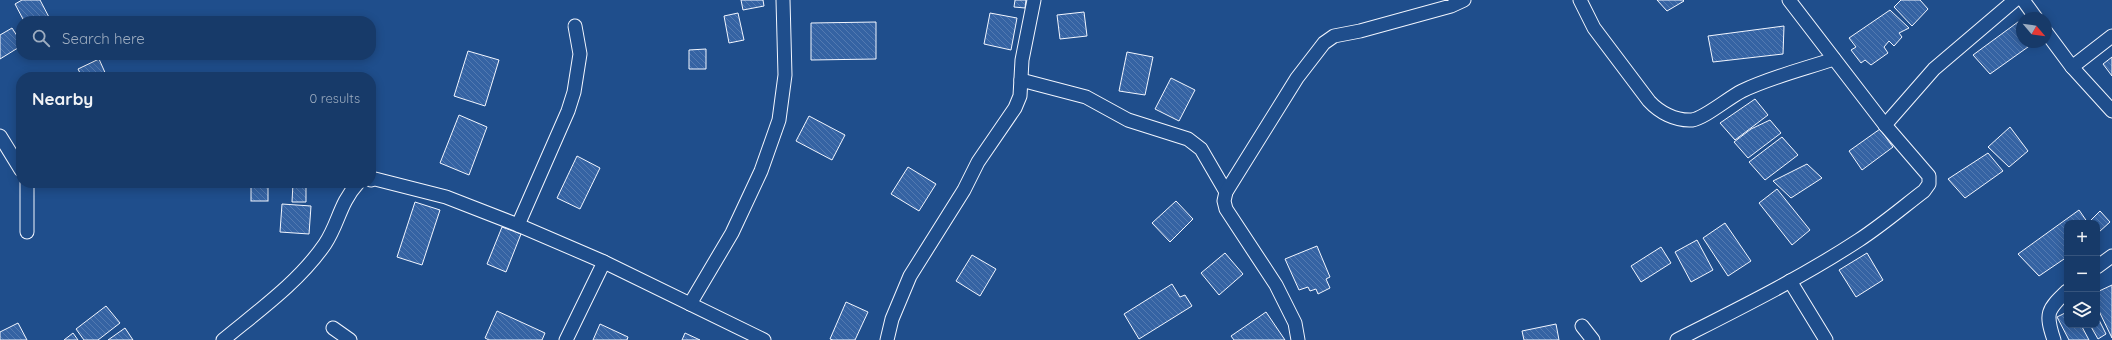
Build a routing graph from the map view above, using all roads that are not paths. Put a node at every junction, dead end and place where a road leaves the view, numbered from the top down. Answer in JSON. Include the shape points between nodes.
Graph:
{"nodes":[{"id":1,"x":783,"y":0,"type":"edge"},
{"id":2,"x":1034,"y":0,"type":"edge"},
{"id":3,"x":1464,"y":0,"type":"edge"},
{"id":4,"x":1580,"y":0,"type":"edge"},
{"id":5,"x":1789,"y":0,"type":"edge"},
{"id":6,"x":2015,"y":0,"type":"edge"},
{"id":7,"x":2023,"y":0,"type":"edge"},
{"id":8,"x":2032,"y":12,"type":"edge"},
{"id":9,"x":575,"y":26,"type":"dead end"},
{"id":10,"x":2112,"y":36,"type":"edge"},
{"id":11,"x":2052,"y":40,"type":"edge"},
{"id":12,"x":1834,"y":59,"type":"junction"},
{"id":13,"x":2072,"y":67,"type":"junction"},
{"id":14,"x":1021,"y":80,"type":"junction"},
{"id":15,"x":2112,"y":112,"type":"edge"},
{"id":16,"x":1885,"y":125,"type":"junction"},
{"id":17,"x":0,"y":136,"type":"edge"},
{"id":18,"x":16,"y":162,"type":"edge"},
{"id":19,"x":376,"y":179,"type":"edge"},
{"id":20,"x":30,"y":188,"type":"edge"},
{"id":21,"x":353,"y":188,"type":"edge"},
{"id":22,"x":1226,"y":192,"type":"junction"},
{"id":23,"x":518,"y":225,"type":"junction"},
{"id":24,"x":27,"y":232,"type":"dead end"},
{"id":25,"x":2112,"y":256,"type":"edge"},
{"id":26,"x":604,"y":262,"type":"junction"},
{"id":27,"x":2100,"y":265,"type":"edge"},
{"id":28,"x":1790,"y":281,"type":"junction"},
{"id":29,"x":2066,"y":292,"type":"edge"},
{"id":30,"x":690,"y":304,"type":"junction"},
{"id":31,"x":1582,"y":326,"type":"dead end"},
{"id":32,"x":333,"y":328,"type":"dead end"},
{"id":33,"x":223,"y":340,"type":"edge"},
{"id":34,"x":350,"y":340,"type":"edge"},
{"id":35,"x":566,"y":340,"type":"edge"},
{"id":36,"x":764,"y":340,"type":"edge"},
{"id":37,"x":887,"y":340,"type":"edge"},
{"id":38,"x":1298,"y":340,"type":"edge"},
{"id":39,"x":1593,"y":340,"type":"edge"},
{"id":40,"x":1677,"y":340,"type":"edge"},
{"id":41,"x":1826,"y":340,"type":"edge"},
{"id":42,"x":2054,"y":340,"type":"edge"}],
"edges":[{"from":1,"to":30,"type":"street","via":[[785,76],[779,120],[761,171],[732,233]]},
{"from":2,"to":14,"type":"street","via":[[1022,60]]},
{"from":3,"to":22,"type":"street","via":[[1451,6],[1334,36],[1324,43],[1297,78]]},
{"from":4,"to":12,"type":"street","via":[[1594,28],[1649,101],[1665,114],[1679,118],[1692,120],[1743,91]]},
{"from":5,"to":12,"type":"street"},
{"from":6,"to":16,"type":"street","via":[[1934,69]]},
{"from":7,"to":8,"type":"street"},
{"from":9,"to":23,"type":"street","via":[[580,54],[574,92]]},
{"from":10,"to":13,"type":"street"},
{"from":11,"to":13,"type":"street"},
{"from":12,"to":16,"type":"street"},
{"from":13,"to":15,"type":"street"},
{"from":14,"to":22,"type":"street","via":[[1086,97],[1128,120],[1188,139],[1201,149]]},
{"from":14,"to":37,"type":"street","via":[[1020,96],[1015,108],[978,162],[964,190],[910,276],[892,319]]},
{"from":16,"to":28,"type":"street","via":[[1929,176],[1929,184],[1860,240]]},
{"from":17,"to":18,"type":"street"},
{"from":19,"to":23,"type":"street","via":[[446,197]]},
{"from":20,"to":24,"type":"street"},
{"from":21,"to":33,"type":"street","via":[[347,195],[326,243],[311,262],[287,286]]},
{"from":22,"to":38,"type":"street","via":[[1226,209],[1276,285],[1295,323]]},
{"from":23,"to":26,"type":"street"},
{"from":25,"to":27,"type":"street"},
{"from":26,"to":30,"type":"street"},
{"from":26,"to":35,"type":"street"},
{"from":28,"to":40,"type":"street"},
{"from":28,"to":41,"type":"street"},
{"from":29,"to":42,"type":"street","via":[[2053,305],[2048,315]]},
{"from":30,"to":36,"type":"street"},
{"from":31,"to":39,"type":"street"},
{"from":32,"to":34,"type":"street"}]}
